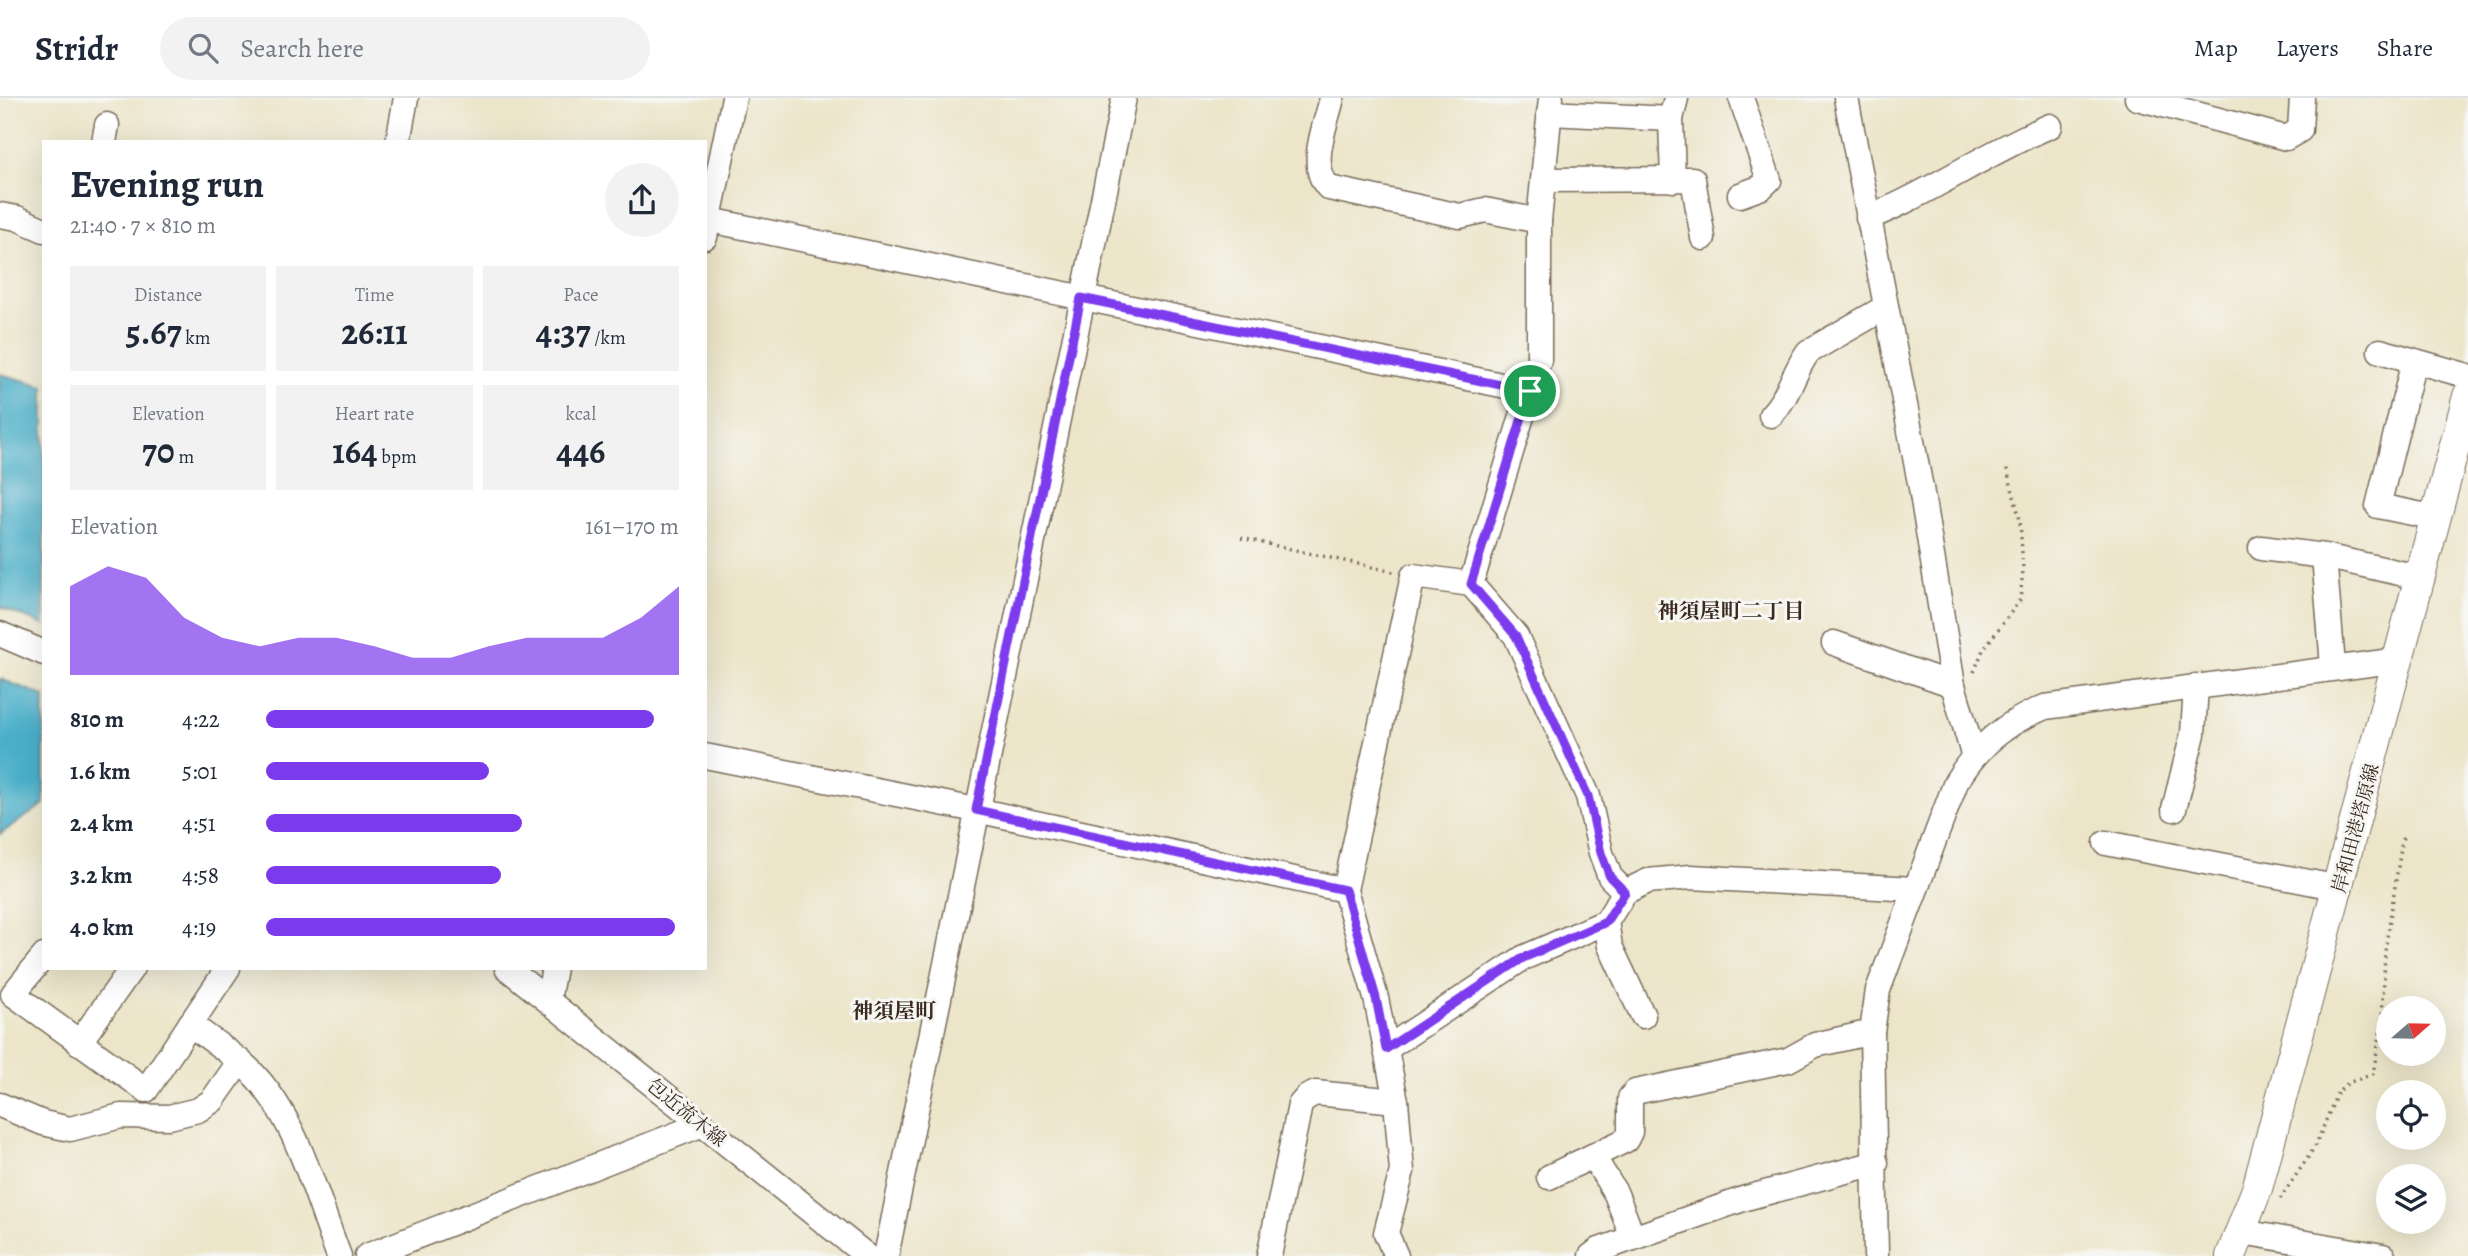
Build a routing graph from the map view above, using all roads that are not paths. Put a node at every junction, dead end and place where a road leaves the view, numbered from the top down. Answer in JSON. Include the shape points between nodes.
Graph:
{"nodes":[{"id":1,"x":406,"y":98,"type":"edge"},
{"id":2,"x":734,"y":98,"type":"edge"},
{"id":3,"x":1124,"y":98,"type":"edge"},
{"id":4,"x":1332,"y":98,"type":"edge"},
{"id":5,"x":1741,"y":98,"type":"edge"},
{"id":6,"x":1846,"y":98,"type":"edge"},
{"id":7,"x":2137,"y":98,"type":"edge"},
{"id":8,"x":2302,"y":98,"type":"edge"},
{"id":9,"x":1550,"y":106,"type":"edge"},
{"id":10,"x":2198,"y":106,"type":"edge"},
{"id":11,"x":1674,"y":108,"type":"edge"},
{"id":12,"x":2050,"y":126,"type":"dead end"},
{"id":13,"x":398,"y":140,"type":"edge"},
{"id":14,"x":1545,"y":180,"type":"junction"},
{"id":15,"x":1673,"y":180,"type":"junction"},
{"id":16,"x":1740,"y":195,"type":"dead end"},
{"id":17,"x":0,"y":215,"type":"edge"},
{"id":18,"x":1868,"y":218,"type":"junction"},
{"id":19,"x":707,"y":220,"type":"edge"},
{"id":20,"x":1539,"y":221,"type":"junction"},
{"id":21,"x":707,"y":225,"type":"edge"},
{"id":22,"x":42,"y":230,"type":"edge"},
{"id":23,"x":1703,"y":238,"type":"dead end"},
{"id":24,"x":1081,"y":298,"type":"junction"},
{"id":25,"x":1886,"y":307,"type":"junction"},
{"id":26,"x":2380,"y":351,"type":"dead end"},
{"id":27,"x":2414,"y":361,"type":"junction"},
{"id":28,"x":2468,"y":376,"type":"edge"},
{"id":29,"x":1530,"y":391,"type":"junction"},
{"id":30,"x":2468,"y":396,"type":"edge"},
{"id":31,"x":1771,"y":415,"type":"dead end"},
{"id":32,"x":2437,"y":518,"type":"junction"},
{"id":33,"x":2261,"y":548,"type":"dead end"},
{"id":34,"x":2324,"y":556,"type":"junction"},
{"id":35,"x":2422,"y":578,"type":"junction"},
{"id":36,"x":1471,"y":584,"type":"junction"},
{"id":37,"x":0,"y":634,"type":"edge"},
{"id":38,"x":1834,"y":643,"type":"dead end"},
{"id":39,"x":42,"y":652,"type":"edge"},
{"id":40,"x":2399,"y":660,"type":"junction"},
{"id":41,"x":2333,"y":666,"type":"junction"},
{"id":42,"x":1963,"y":680,"type":"junction"},
{"id":43,"x":2196,"y":687,"type":"junction"},
{"id":44,"x":1973,"y":754,"type":"junction"},
{"id":45,"x":707,"y":756,"type":"edge"},
{"id":46,"x":2174,"y":809,"type":"dead end"},
{"id":47,"x":976,"y":810,"type":"junction"},
{"id":48,"x":2106,"y":843,"type":"dead end"},
{"id":49,"x":2340,"y":888,"type":"junction"},
{"id":50,"x":1915,"y":889,"type":"junction"},
{"id":51,"x":1345,"y":890,"type":"junction"},
{"id":52,"x":1625,"y":892,"type":"junction"},
{"id":53,"x":1606,"y":922,"type":"junction"},
{"id":54,"x":42,"y":958,"type":"edge"},
{"id":55,"x":131,"y":970,"type":"edge"},
{"id":56,"x":227,"y":970,"type":"edge"},
{"id":57,"x":510,"y":970,"type":"edge"},
{"id":58,"x":554,"y":970,"type":"edge"},
{"id":59,"x":548,"y":1000,"type":"junction"},
{"id":60,"x":1643,"y":1016,"type":"dead end"},
{"id":61,"x":190,"y":1024,"type":"junction"},
{"id":62,"x":1872,"y":1032,"type":"junction"},
{"id":63,"x":79,"y":1043,"type":"junction"},
{"id":64,"x":1386,"y":1049,"type":"junction"},
{"id":65,"x":240,"y":1061,"type":"junction"},
{"id":66,"x":1396,"y":1101,"type":"junction"},
{"id":67,"x":0,"y":1105,"type":"edge"},
{"id":68,"x":703,"y":1124,"type":"junction"},
{"id":69,"x":1593,"y":1156,"type":"junction"},
{"id":70,"x":1876,"y":1163,"type":"junction"},
{"id":71,"x":1549,"y":1177,"type":"dead end"},
{"id":72,"x":1633,"y":1238,"type":"junction"},
{"id":73,"x":2236,"y":1244,"type":"edge"},
{"id":74,"x":339,"y":1256,"type":"edge"},
{"id":75,"x":367,"y":1256,"type":"edge"},
{"id":76,"x":867,"y":1256,"type":"edge"},
{"id":77,"x":886,"y":1256,"type":"edge"},
{"id":78,"x":1269,"y":1256,"type":"edge"},
{"id":79,"x":1396,"y":1256,"type":"edge"},
{"id":80,"x":1591,"y":1256,"type":"edge"},
{"id":81,"x":1877,"y":1256,"type":"edge"},
{"id":82,"x":2383,"y":1256,"type":"edge"}],
"edges":[{"from":1,"to":13,"type":"street"},
{"from":2,"to":19,"type":"street"},
{"from":3,"to":24,"type":"street"},
{"from":4,"to":20,"type":"street","via":[[1317,168],[1329,188],[1460,216],[1485,210]]},
{"from":5,"to":16,"type":"street","via":[[1769,180]]},
{"from":6,"to":18,"type":"street"},
{"from":7,"to":10,"type":"street"},
{"from":8,"to":10,"type":"street","via":[[2300,130],[2286,138]]},
{"from":9,"to":11,"type":"street"},
{"from":9,"to":14,"type":"street"},
{"from":11,"to":15,"type":"street"},
{"from":12,"to":18,"type":"street","via":[[2011,142],[1910,201]]},
{"from":14,"to":15,"type":"street"},
{"from":14,"to":20,"type":"street"},
{"from":15,"to":23,"type":"street","via":[[1693,178]]},
{"from":17,"to":22,"type":"street"},
{"from":18,"to":25,"type":"street"},
{"from":20,"to":29,"type":"street","via":[[1539,360]]},
{"from":21,"to":24,"type":"street"},
{"from":24,"to":29,"type":"street"},
{"from":24,"to":47,"type":"street"},
{"from":25,"to":31,"type":"street","via":[[1808,352],[1786,400]]},
{"from":25,"to":42,"type":"street"},
{"from":26,"to":27,"type":"street"},
{"from":27,"to":28,"type":"street"},
{"from":27,"to":32,"type":"street","via":[[2378,506]]},
{"from":29,"to":36,"type":"street"},
{"from":30,"to":32,"type":"main road","name":"岸和田港塔原線"},
{"from":32,"to":35,"type":"main road","name":"岸和田港塔原線"},
{"from":33,"to":34,"type":"street"},
{"from":34,"to":35,"type":"street"},
{"from":34,"to":41,"type":"street"},
{"from":35,"to":40,"type":"main road","name":"岸和田港塔原線"},
{"from":36,"to":51,"type":"street","via":[[1413,576]]},
{"from":36,"to":52,"type":"street","via":[[1516,636],[1588,796],[1610,877]]},
{"from":37,"to":39,"type":"street"},
{"from":38,"to":42,"type":"street"},
{"from":40,"to":41,"type":"street"},
{"from":40,"to":49,"type":"main road","name":"岸和田港塔原線"},
{"from":41,"to":43,"type":"street"},
{"from":42,"to":44,"type":"street"},
{"from":43,"to":44,"type":"street","via":[[2045,707],[2018,718]]},
{"from":43,"to":46,"type":"street","via":[[2193,734]]},
{"from":44,"to":50,"type":"street","via":[[1955,782]]},
{"from":45,"to":47,"type":"street"},
{"from":47,"to":51,"type":"street"},
{"from":47,"to":77,"type":"street"},
{"from":48,"to":49,"type":"street"},
{"from":49,"to":73,"type":"main road","name":"岸和田港塔原線","via":[[2258,1189]]},
{"from":50,"to":52,"type":"street","via":[[1691,877],[1648,881]]},
{"from":50,"to":62,"type":"street","via":[[1878,990]]},
{"from":51,"to":64,"type":"street"},
{"from":52,"to":53,"type":"street"},
{"from":53,"to":60,"type":"street","via":[[1610,946]]},
{"from":53,"to":64,"type":"street","via":[[1523,958]]},
{"from":54,"to":63,"type":"street","via":[[13,994]]},
{"from":55,"to":63,"type":"street"},
{"from":56,"to":61,"type":"street"},
{"from":57,"to":59,"type":"street","name":"包近流木線"},
{"from":58,"to":59,"type":"street"},
{"from":59,"to":68,"type":"street","name":"包近流木線"},
{"from":61,"to":63,"type":"street","via":[[146,1090]]},
{"from":61,"to":65,"type":"street"},
{"from":62,"to":69,"type":"street","via":[[1815,1045],[1788,1059],[1635,1092],[1630,1098],[1626,1140]]},
{"from":62,"to":70,"type":"street"},
{"from":64,"to":66,"type":"street"},
{"from":65,"to":67,"type":"street","via":[[212,1101],[198,1110],[169,1117],[121,1116],[70,1129]]},
{"from":65,"to":74,"type":"street","via":[[290,1127]]},
{"from":66,"to":78,"type":"street","via":[[1315,1093],[1300,1105]]},
{"from":66,"to":79,"type":"street","via":[[1402,1171],[1386,1233]]},
{"from":68,"to":75,"type":"street"},
{"from":68,"to":76,"type":"street","name":"包近流木線"},
{"from":69,"to":71,"type":"street"},
{"from":69,"to":72,"type":"street","via":[[1616,1194]]},
{"from":70,"to":72,"type":"street","via":[[1746,1198]]},
{"from":70,"to":81,"type":"street"},
{"from":72,"to":80,"type":"street"},
{"from":73,"to":82,"type":"street"}]}
